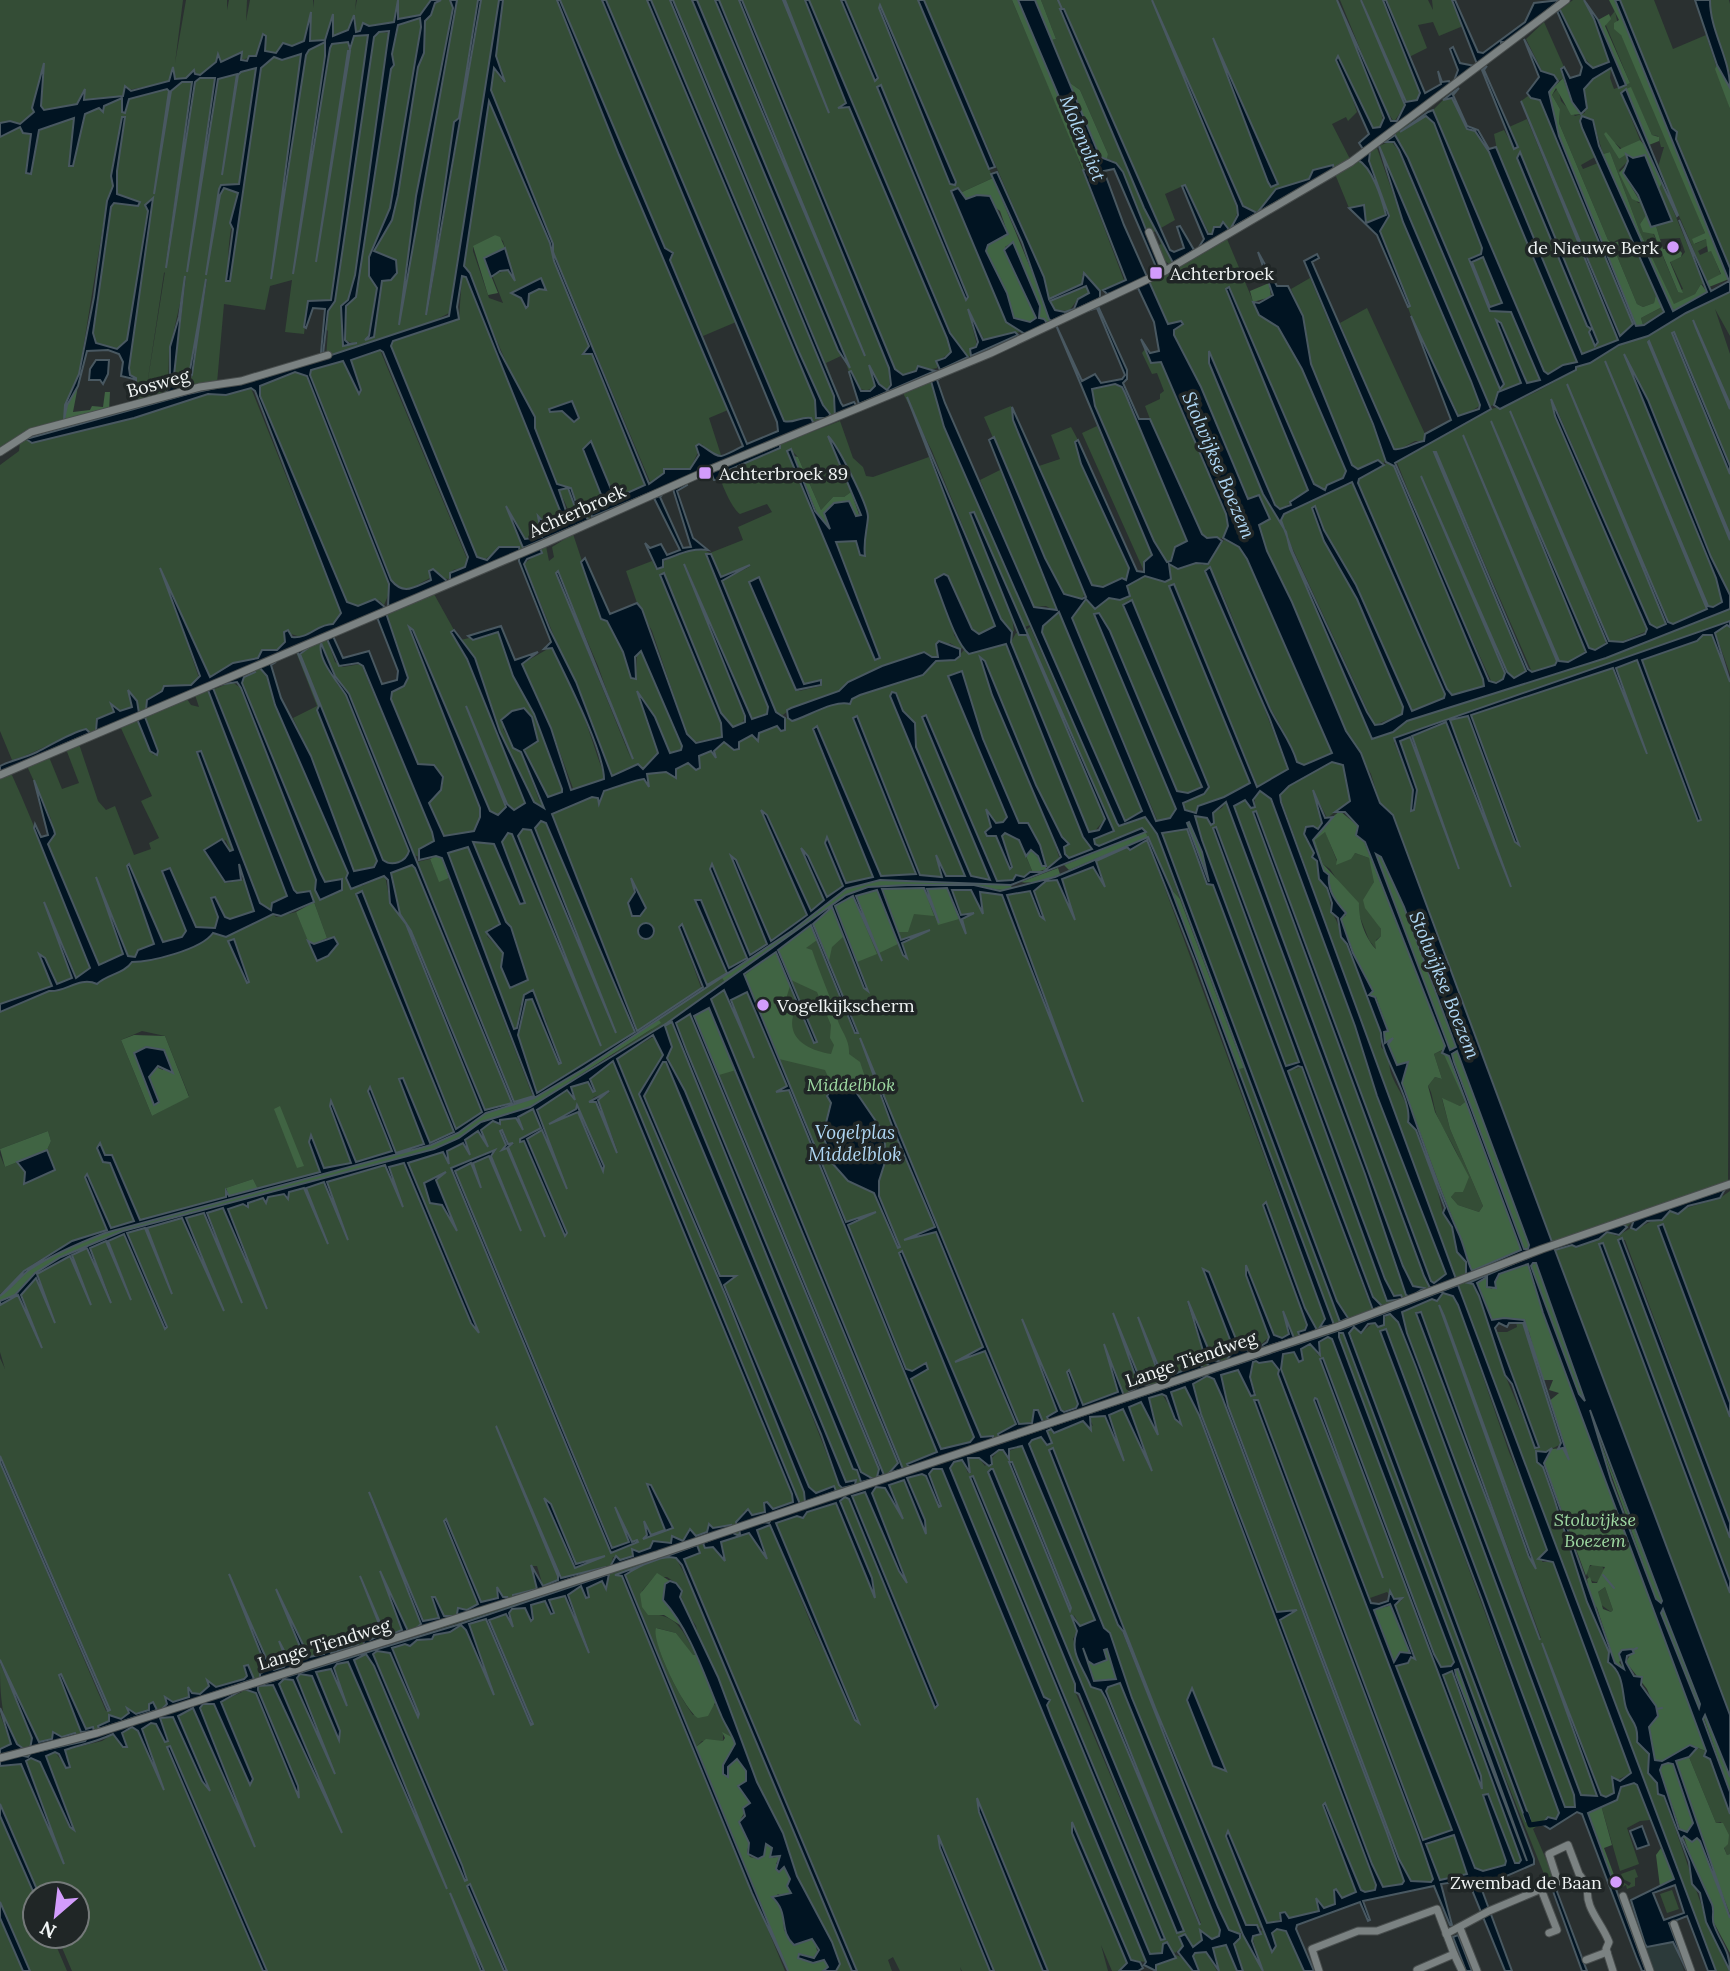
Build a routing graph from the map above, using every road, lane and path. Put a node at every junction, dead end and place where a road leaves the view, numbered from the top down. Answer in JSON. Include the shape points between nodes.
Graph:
{"nodes":[{"id":1,"x":1566,"y":0,"type":"edge"},
{"id":2,"x":1149,"y":232,"type":"dead end"},
{"id":3,"x":1166,"y":271,"type":"junction"},
{"id":4,"x":328,"y":355,"type":"dead end"},
{"id":5,"x":0,"y":452,"type":"edge"},
{"id":6,"x":0,"y":775,"type":"edge"},
{"id":7,"x":1730,"y":1184,"type":"edge"},
{"id":8,"x":0,"y":1758,"type":"edge"},
{"id":9,"x":1545,"y":1887,"type":"junction"},
{"id":10,"x":1622,"y":1896,"type":"dead end"},
{"id":11,"x":1674,"y":1924,"type":"dead end"},
{"id":12,"x":1460,"y":1928,"type":"junction"},
{"id":13,"x":1549,"y":1933,"type":"dead end"},
{"id":14,"x":1446,"y":1934,"type":"junction"},
{"id":15,"x":1607,"y":1952,"type":"junction"},
{"id":16,"x":1454,"y":1955,"type":"junction"},
{"id":17,"x":1586,"y":1960,"type":"dead end"},
{"id":18,"x":1432,"y":1962,"type":"junction"},
{"id":19,"x":1418,"y":1970,"type":"edge"},
{"id":20,"x":1319,"y":1971,"type":"edge"},
{"id":21,"x":1436,"y":1971,"type":"edge"},
{"id":22,"x":1462,"y":1971,"type":"edge"},
{"id":23,"x":1477,"y":1971,"type":"edge"},
{"id":24,"x":1613,"y":1971,"type":"edge"},
{"id":25,"x":1650,"y":1971,"type":"edge"},
{"id":26,"x":1691,"y":1971,"type":"edge"}],
"edges":[{"from":1,"to":3,"type":"street","name":"Achterbroek","via":[[1351,162]]},
{"from":2,"to":3,"type":"street"},
{"from":3,"to":6,"type":"street","name":"Achterbroek","via":[[938,376]]},
{"from":4,"to":5,"type":"street","name":"Bosweg","via":[[31,432]]},
{"from":7,"to":8,"type":"street","name":"Lange Tiendweg","via":[[1314,1334],[658,1555],[89,1735]]},
{"from":9,"to":12,"type":"street"},
{"from":9,"to":13,"type":"street","via":[[1557,1930]]},
{"from":9,"to":15,"type":"street","via":[[1556,1883],[1549,1854],[1568,1845],[1588,1886],[1586,1895],[1594,1919],[1602,1925]]},
{"from":10,"to":25,"type":"street"},
{"from":11,"to":26,"type":"street"},
{"from":12,"to":14,"type":"street"},
{"from":12,"to":23,"type":"street"},
{"from":14,"to":16,"type":"street"},
{"from":14,"to":20,"type":"street","via":[[1437,1909],[1377,1931],[1358,1931],[1312,1949]]},
{"from":15,"to":17,"type":"street"},
{"from":15,"to":24,"type":"street"},
{"from":16,"to":18,"type":"street"},
{"from":16,"to":22,"type":"street"},
{"from":18,"to":19,"type":"street"},
{"from":18,"to":21,"type":"street"}]}
